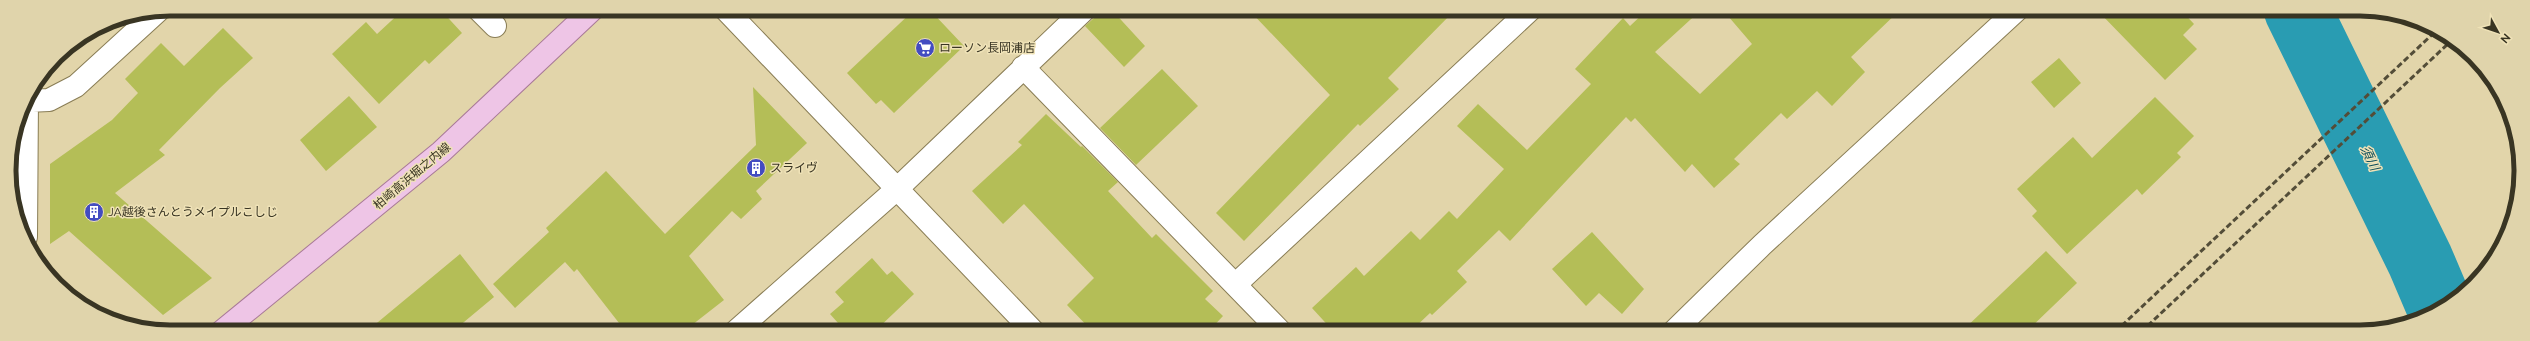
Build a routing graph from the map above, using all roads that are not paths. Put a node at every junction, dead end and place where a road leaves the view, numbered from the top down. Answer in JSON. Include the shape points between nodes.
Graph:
{"nodes":[{"id":1,"x":485,"y":16,"type":"edge"},
{"id":2,"x":586,"y":16,"type":"edge"},
{"id":3,"x":732,"y":16,"type":"edge"},
{"id":4,"x":1078,"y":16,"type":"edge"},
{"id":5,"x":1524,"y":16,"type":"edge"},
{"id":6,"x":2010,"y":16,"type":"edge"},
{"id":7,"x":152,"y":17,"type":"edge"},
{"id":8,"x":495,"y":26,"type":"dead end"},
{"id":9,"x":1023,"y":67,"type":"junction"},
{"id":10,"x":34,"y":99,"type":"edge"},
{"id":11,"x":27,"y":114,"type":"edge"},
{"id":12,"x":898,"y":188,"type":"junction"},
{"id":13,"x":26,"y":225,"type":"edge"},
{"id":14,"x":1236,"y":284,"type":"junction"},
{"id":15,"x":230,"y":325,"type":"edge"},
{"id":16,"x":748,"y":325,"type":"edge"},
{"id":17,"x":1027,"y":325,"type":"edge"},
{"id":18,"x":1275,"y":325,"type":"edge"},
{"id":19,"x":1680,"y":325,"type":"edge"}],
"edges":[{"from":1,"to":8,"type":"street"},
{"from":2,"to":15,"type":"main road","name":"柏崎高浜堀之内線","via":[[441,152]]},
{"from":3,"to":12,"type":"street"},
{"from":4,"to":9,"type":"street"},
{"from":5,"to":14,"type":"street"},
{"from":6,"to":19,"type":"street","via":[[1762,245]]},
{"from":7,"to":10,"type":"street","via":[[76,86],[49,100]]},
{"from":9,"to":12,"type":"street"},
{"from":9,"to":14,"type":"street"},
{"from":11,"to":13,"type":"street"},
{"from":12,"to":16,"type":"street"},
{"from":12,"to":17,"type":"street"},
{"from":14,"to":18,"type":"street"}]}
